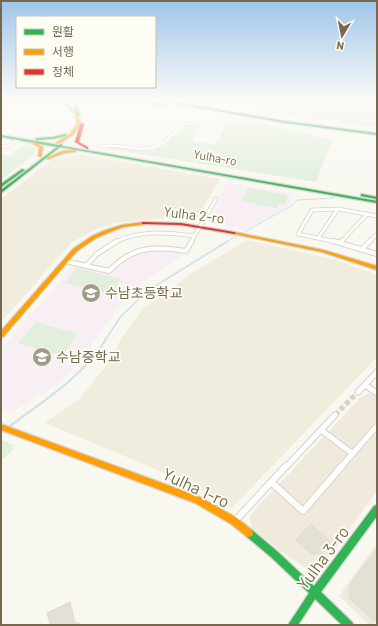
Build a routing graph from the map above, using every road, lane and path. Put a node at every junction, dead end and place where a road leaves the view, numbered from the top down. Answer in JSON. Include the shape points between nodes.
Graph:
{"nodes":[{"id":1,"x":72,"y":130,"type":"edge"},
{"id":2,"x":77,"y":130,"type":"edge"},
{"id":3,"x":81,"y":130,"type":"edge"},
{"id":4,"x":177,"y":130,"type":"edge"},
{"id":5,"x":354,"y":130,"type":"edge"},
{"id":6,"x":357,"y":130,"type":"edge"},
{"id":7,"x":377,"y":133,"type":"edge"},
{"id":8,"x":1,"y":135,"type":"edge"},
{"id":9,"x":19,"y":139,"type":"junction"},
{"id":10,"x":37,"y":139,"type":"junction"},
{"id":11,"x":30,"y":141,"type":"junction"},
{"id":12,"x":59,"y":145,"type":"junction"},
{"id":13,"x":1,"y":146,"type":"edge"},
{"id":14,"x":85,"y":149,"type":"junction"},
{"id":15,"x":93,"y":149,"type":"junction"},
{"id":16,"x":40,"y":156,"type":"junction"},
{"id":17,"x":36,"y":165,"type":"junction"},
{"id":18,"x":1,"y":186,"type":"edge"},
{"id":19,"x":1,"y":192,"type":"edge"},
{"id":20,"x":377,"y":198,"type":"edge"},
{"id":21,"x":216,"y":199,"type":"dead end"},
{"id":22,"x":377,"y":202,"type":"edge"},
{"id":23,"x":338,"y":209,"type":"junction"},
{"id":24,"x":367,"y":214,"type":"junction"},
{"id":25,"x":377,"y":216,"type":"edge"},
{"id":26,"x":200,"y":227,"type":"junction"},
{"id":27,"x":377,"y":234,"type":"edge"},
{"id":28,"x":194,"y":236,"type":"junction"},
{"id":29,"x":318,"y":238,"type":"junction"},
{"id":30,"x":340,"y":243,"type":"junction"},
{"id":31,"x":362,"y":249,"type":"junction"},
{"id":32,"x":377,"y":254,"type":"edge"},
{"id":33,"x":65,"y":261,"type":"junction"},
{"id":34,"x":86,"y":266,"type":"junction"},
{"id":35,"x":377,"y":267,"type":"edge"},
{"id":36,"x":1,"y":335,"type":"edge"},
{"id":37,"x":377,"y":372,"type":"edge"},
{"id":38,"x":365,"y":385,"type":"junction"},
{"id":39,"x":358,"y":392,"type":"tunnel mouth"},
{"id":40,"x":377,"y":393,"type":"edge"},
{"id":41,"x":335,"y":415,"type":"tunnel mouth"},
{"id":42,"x":376,"y":427,"type":"edge"},
{"id":43,"x":1,"y":428,"type":"edge"},
{"id":44,"x":321,"y":430,"type":"junction"},
{"id":45,"x":353,"y":454,"type":"junction"},
{"id":46,"x":271,"y":482,"type":"junction"},
{"id":47,"x":377,"y":509,"type":"edge"},
{"id":48,"x":234,"y":521,"type":"junction"},
{"id":49,"x":315,"y":592,"type":"junction"},
{"id":50,"x":293,"y":625,"type":"edge"},
{"id":51,"x":349,"y":625,"type":"edge"}],
"edges":[{"from":1,"to":10,"type":"main road","via":[[60,137]]},
{"from":2,"to":12,"type":"main road"},
{"from":3,"to":14,"type":"main road","via":[[77,142]]},
{"from":4,"to":15,"type":"street","via":[[162,144],[156,146],[143,148],[106,144]]},
{"from":5,"to":7,"type":"main road"},
{"from":6,"to":7,"type":"main road"},
{"from":8,"to":9,"type":"main road","name":"Yulha-ro"},
{"from":8,"to":10,"type":"main road","name":"Yulha-ro"},
{"from":9,"to":11,"type":"main road","name":"Yulha-ro"},
{"from":9,"to":13,"type":"street","via":[[7,147]]},
{"from":10,"to":12,"type":"main road","name":"Yulha-ro"},
{"from":11,"to":12,"type":"main road","name":"Yulha-ro"},
{"from":11,"to":16,"type":"main road","via":[[41,147]]},
{"from":12,"to":14,"type":"main road","name":"Yulha-ro"},
{"from":12,"to":16,"type":"main road"},
{"from":12,"to":17,"type":"main road"},
{"from":14,"to":15,"type":"main road","name":"Yulha-ro"},
{"from":14,"to":17,"type":"main road","via":[[58,154]]},
{"from":14,"to":22,"type":"main road","name":"Yulha-ro"},
{"from":15,"to":20,"type":"main road","name":"Yulha-ro"},
{"from":16,"to":18,"type":"main road"},
{"from":17,"to":19,"type":"main road"},
{"from":21,"to":26,"type":"street"},
{"from":23,"to":24,"type":"street"},
{"from":23,"to":29,"type":"street"},
{"from":23,"to":29,"type":"street","via":[[312,210],[298,234]]},
{"from":24,"to":25,"type":"street"},
{"from":24,"to":30,"type":"street"},
{"from":26,"to":28,"type":"street"},
{"from":26,"to":33,"type":"main road","name":"Yulha 2-ro","via":[[170,222],[123,226],[85,242]]},
{"from":26,"to":35,"type":"main road","name":"Yulha 2-ro","via":[[337,255]]},
{"from":27,"to":31,"type":"street"},
{"from":28,"to":34,"type":"street","via":[[157,232],[131,236],[104,248]]},
{"from":28,"to":34,"type":"street","via":[[186,251],[157,248],[140,250],[122,258],[109,271]]},
{"from":29,"to":30,"type":"street"},
{"from":30,"to":31,"type":"street"},
{"from":31,"to":32,"type":"street"},
{"from":33,"to":34,"type":"street"},
{"from":33,"to":36,"type":"main road","name":"Yulha 2-ro"},
{"from":37,"to":38,"type":"street"},
{"from":38,"to":39,"type":"street"},
{"from":38,"to":40,"type":"street"},
{"from":41,"to":44,"type":"street"},
{"from":42,"to":45,"type":"street"},
{"from":43,"to":48,"type":"main road","name":"Yulha 1-ro","via":[[175,491]]},
{"from":44,"to":45,"type":"street"},
{"from":44,"to":46,"type":"street"},
{"from":45,"to":46,"type":"street","via":[[303,511]]},
{"from":46,"to":48,"type":"street"},
{"from":47,"to":49,"type":"main road","name":"Yulha 3-ro"},
{"from":48,"to":49,"type":"main road","name":"Yulha 1-ro"},
{"from":49,"to":50,"type":"main road","name":"Yulha 3-ro"},
{"from":49,"to":51,"type":"main road","name":"Yulha 1-ro"}]}
